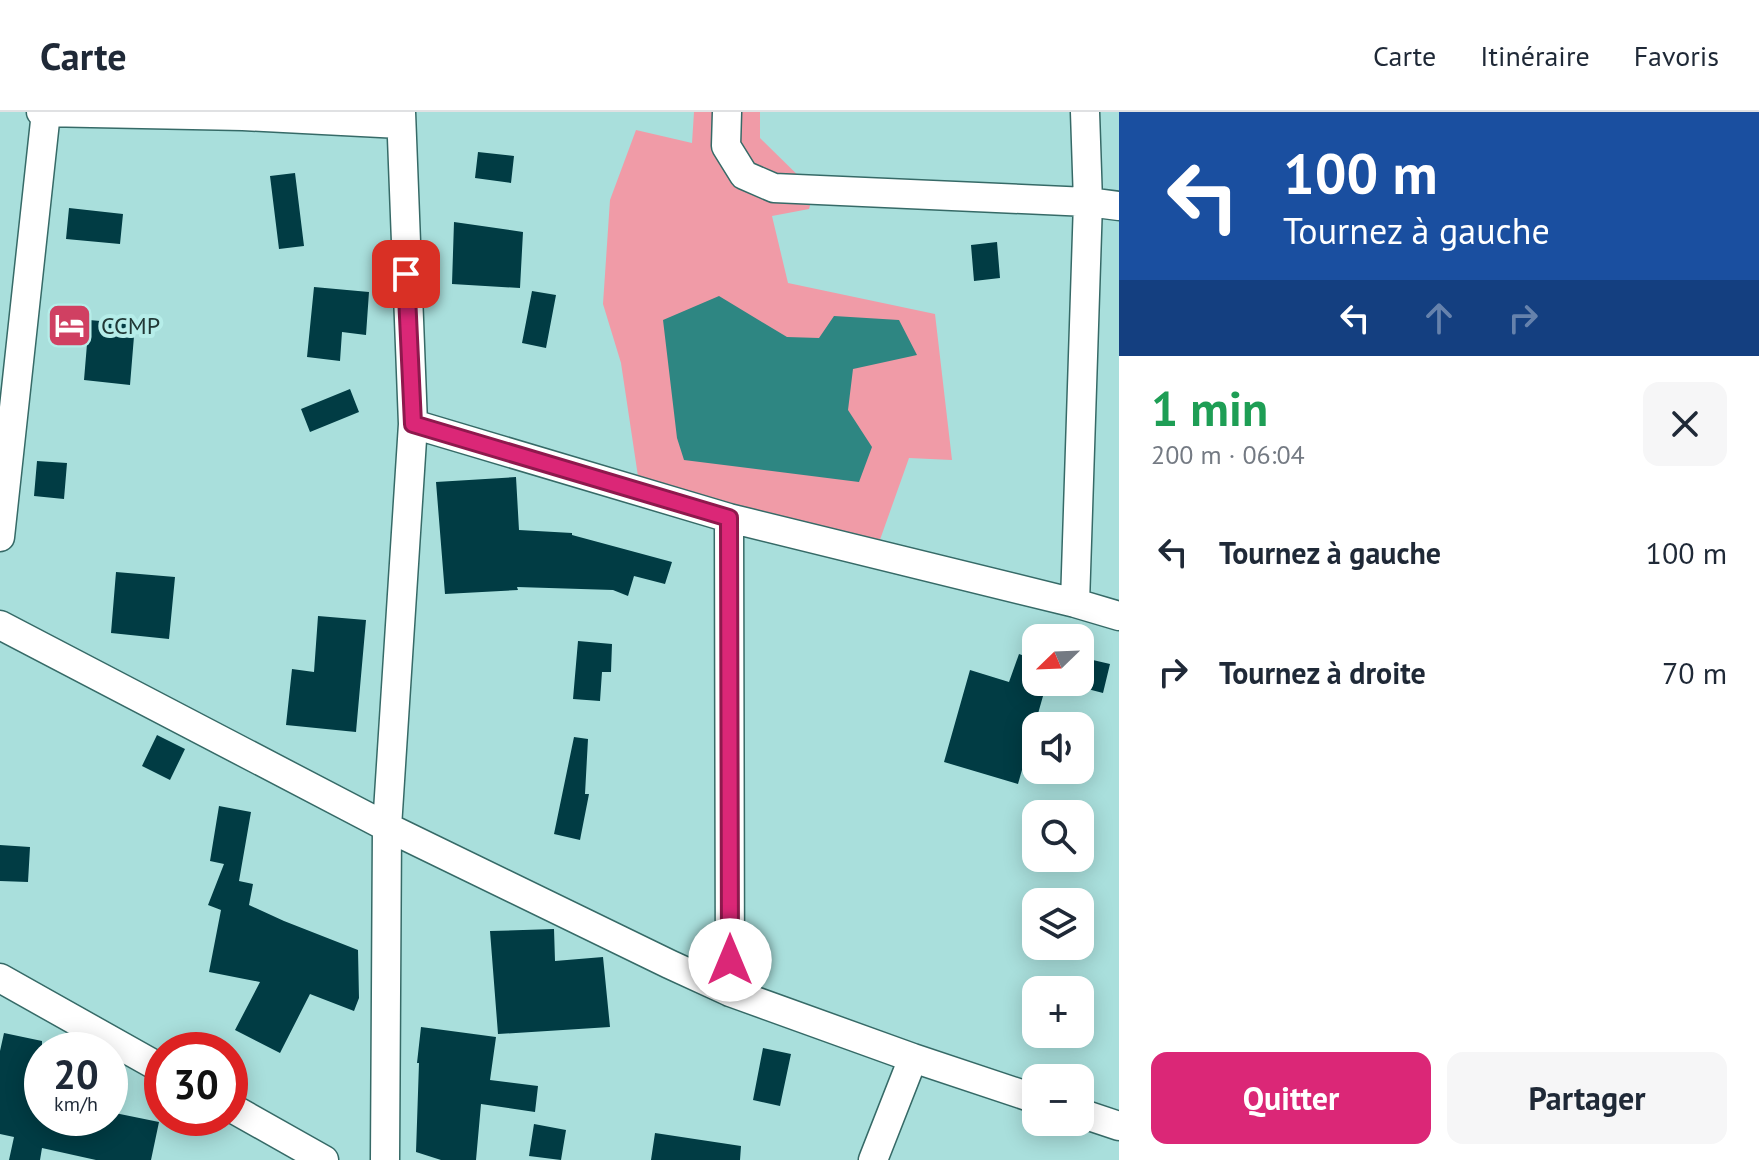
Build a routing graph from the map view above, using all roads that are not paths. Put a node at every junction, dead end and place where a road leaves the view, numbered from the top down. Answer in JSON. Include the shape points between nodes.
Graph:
{"nodes":[{"id":1,"x":44,"y":112,"type":"edge"},
{"id":2,"x":727,"y":112,"type":"edge"},
{"id":3,"x":1085,"y":112,"type":"edge"},
{"id":4,"x":401,"y":118,"type":"edge"},
{"id":5,"x":1088,"y":202,"type":"junction"},
{"id":6,"x":1119,"y":206,"type":"edge"},
{"id":7,"x":413,"y":424,"type":"junction"},
{"id":8,"x":729,"y":518,"type":"junction"},
{"id":9,"x":0,"y":537,"type":"edge"},
{"id":10,"x":1075,"y":603,"type":"junction"},
{"id":11,"x":1119,"y":616,"type":"edge"},
{"id":12,"x":0,"y":625,"type":"edge"},
{"id":13,"x":387,"y":827,"type":"junction"},
{"id":14,"x":0,"y":978,"type":"edge"},
{"id":15,"x":730,"y":992,"type":"junction"},
{"id":16,"x":913,"y":1058,"type":"junction"},
{"id":17,"x":144,"y":1059,"type":"edge"},
{"id":18,"x":1022,"y":1094,"type":"edge"},
{"id":19,"x":248,"y":1117,"type":"edge"},
{"id":20,"x":1094,"y":1118,"type":"edge"},
{"id":21,"x":1119,"y":1126,"type":"edge"},
{"id":22,"x":324,"y":1160,"type":"edge"},
{"id":23,"x":385,"y":1160,"type":"edge"},
{"id":24,"x":873,"y":1160,"type":"edge"}],
"edges":[{"from":1,"to":4,"type":"street"},
{"from":1,"to":9,"type":"street"},
{"from":2,"to":5,"type":"street","via":[[726,146],[744,175],[774,188]]},
{"from":3,"to":5,"type":"street"},
{"from":4,"to":7,"type":"street"},
{"from":5,"to":6,"type":"street"},
{"from":5,"to":10,"type":"street"},
{"from":7,"to":8,"type":"street"},
{"from":7,"to":13,"type":"street"},
{"from":8,"to":10,"type":"street"},
{"from":8,"to":15,"type":"street"},
{"from":10,"to":11,"type":"street"},
{"from":12,"to":13,"type":"street"},
{"from":13,"to":15,"type":"street"},
{"from":13,"to":23,"type":"street"},
{"from":14,"to":17,"type":"street"},
{"from":15,"to":16,"type":"street"},
{"from":16,"to":18,"type":"street"},
{"from":16,"to":24,"type":"street"},
{"from":19,"to":22,"type":"street"},
{"from":20,"to":21,"type":"street"}]}
